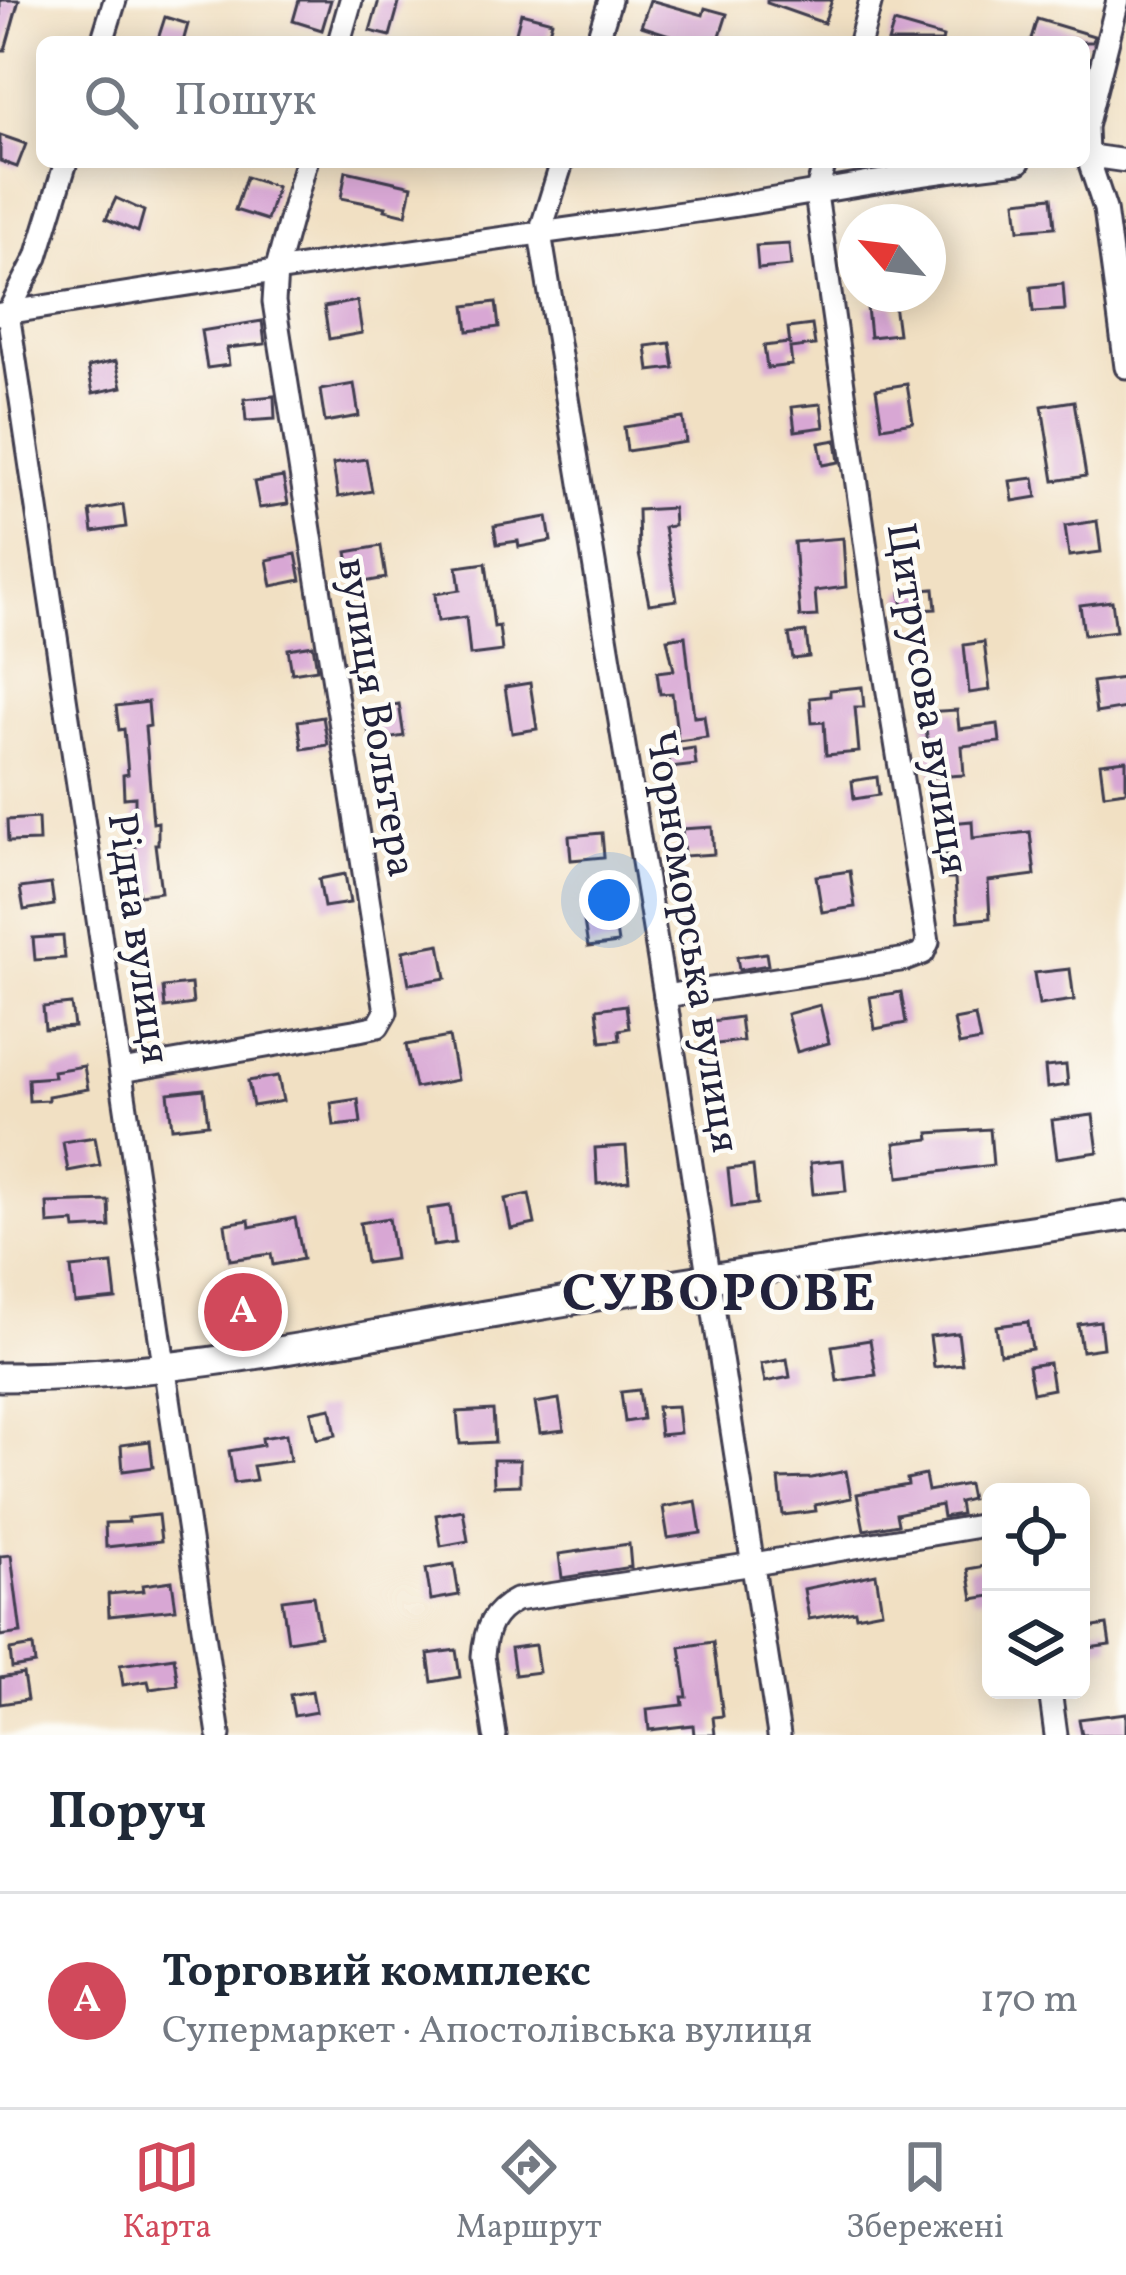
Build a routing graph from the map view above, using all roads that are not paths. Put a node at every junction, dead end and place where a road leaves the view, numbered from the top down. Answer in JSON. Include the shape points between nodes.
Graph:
{"nodes":[{"id":1,"x":115,"y":0,"type":"edge"},
{"id":2,"x":351,"y":0,"type":"edge"},
{"id":3,"x":610,"y":0,"type":"edge"},
{"id":4,"x":872,"y":0,"type":"edge"},
{"id":5,"x":1118,"y":0,"type":"edge"},
{"id":6,"x":104,"y":36,"type":"edge"},
{"id":7,"x":342,"y":36,"type":"edge"},
{"id":8,"x":600,"y":36,"type":"edge"},
{"id":9,"x":862,"y":36,"type":"edge"},
{"id":10,"x":1090,"y":111,"type":"edge"},
{"id":11,"x":1090,"y":156,"type":"edge"},
{"id":12,"x":1126,"y":160,"type":"edge"},
{"id":13,"x":64,"y":168,"type":"edge"},
{"id":14,"x":304,"y":168,"type":"edge"},
{"id":15,"x":560,"y":168,"type":"edge"},
{"id":16,"x":823,"y":168,"type":"edge"},
{"id":17,"x":957,"y":168,"type":"edge"},
{"id":18,"x":1090,"y":168,"type":"edge"},
{"id":19,"x":816,"y":194,"type":"junction"},
{"id":20,"x":540,"y":233,"type":"junction"},
{"id":21,"x":276,"y":271,"type":"junction"},
{"id":22,"x":3,"y":311,"type":"edge"},
{"id":23,"x":1126,"y":367,"type":"edge"},
{"id":24,"x":665,"y":996,"type":"junction"},
{"id":25,"x":122,"y":1071,"type":"junction"},
{"id":26,"x":1126,"y":1216,"type":"edge"},
{"id":27,"x":708,"y":1277,"type":"junction"},
{"id":28,"x":166,"y":1369,"type":"junction"},
{"id":29,"x":0,"y":1377,"type":"edge"},
{"id":30,"x":982,"y":1526,"type":"edge"},
{"id":31,"x":754,"y":1564,"type":"junction"},
{"id":32,"x":1051,"y":1699,"type":"edge"},
{"id":33,"x":219,"y":1735,"type":"edge"},
{"id":34,"x":495,"y":1735,"type":"edge"},
{"id":35,"x":779,"y":1735,"type":"edge"},
{"id":36,"x":1056,"y":1735,"type":"edge"}],
"edges":[{"from":1,"to":6,"type":"street"},
{"from":2,"to":7,"type":"street"},
{"from":3,"to":8,"type":"street"},
{"from":4,"to":9,"type":"street"},
{"from":5,"to":10,"type":"street"},
{"from":11,"to":12,"type":"street"},
{"from":13,"to":22,"type":"street","via":[[37,257]]},
{"from":14,"to":21,"type":"street","name":"вулиця Вольтера"},
{"from":15,"to":20,"type":"street","name":"Чорноморська вулиця"},
{"from":16,"to":19,"type":"street"},
{"from":17,"to":19,"type":"street"},
{"from":18,"to":23,"type":"street","via":[[1105,209]]},
{"from":19,"to":20,"type":"street"},
{"from":19,"to":24,"type":"street","name":"Цитрусова вулиця","via":[[928,942],[907,959]]},
{"from":20,"to":21,"type":"street"},
{"from":20,"to":24,"type":"street","name":"Чорноморська вулиця"},
{"from":21,"to":22,"type":"street"},
{"from":21,"to":25,"type":"street","name":"вулиця Вольтера","via":[[274,302],[386,1012],[378,1026]]},
{"from":22,"to":25,"type":"street","name":"Рідна вулиця"},
{"from":24,"to":27,"type":"street","name":"Чорноморська вулиця"},
{"from":25,"to":28,"type":"street","name":"Рідна вулиця"},
{"from":26,"to":27,"type":"street"},
{"from":27,"to":28,"type":"street"},
{"from":27,"to":31,"type":"street","name":"Чорноморська вулиця"},
{"from":28,"to":29,"type":"street"},
{"from":28,"to":33,"type":"street","name":"Рідна вулиця"},
{"from":30,"to":31,"type":"street"},
{"from":31,"to":34,"type":"street","via":[[506,1605],[484,1644]]},
{"from":31,"to":35,"type":"street","name":"Чорноморська вулиця"},
{"from":32,"to":36,"type":"street"}]}
